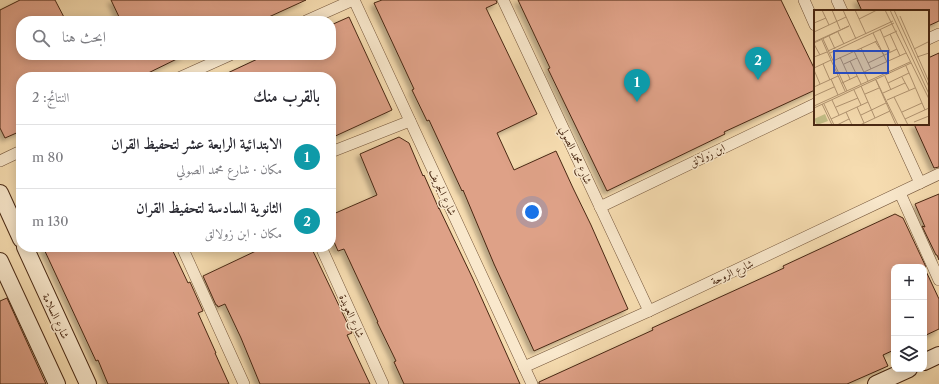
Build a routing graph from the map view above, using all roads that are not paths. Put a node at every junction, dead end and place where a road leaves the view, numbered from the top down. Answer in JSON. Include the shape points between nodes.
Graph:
{"nodes":[{"id":1,"x":353,"y":0,"type":"edge"},
{"id":2,"x":503,"y":0,"type":"edge"},
{"id":3,"x":804,"y":0,"type":"edge"},
{"id":4,"x":837,"y":0,"type":"edge"},
{"id":5,"x":842,"y":10,"type":"edge"},
{"id":6,"x":317,"y":16,"type":"edge"},
{"id":7,"x":814,"y":23,"type":"edge"},
{"id":8,"x":939,"y":34,"type":"edge"},
{"id":9,"x":929,"y":39,"type":"edge"},
{"id":10,"x":219,"y":60,"type":"edge"},
{"id":11,"x":192,"y":72,"type":"edge"},
{"id":12,"x":814,"y":104,"type":"edge"},
{"id":13,"x":410,"y":121,"type":"junction"},
{"id":14,"x":893,"y":125,"type":"edge"},
{"id":15,"x":336,"y":150,"type":"edge"},
{"id":16,"x":16,"y":154,"type":"edge"},
{"id":17,"x":0,"y":162,"type":"edge"},
{"id":18,"x":939,"y":174,"type":"edge"},
{"id":19,"x":920,"y":183,"type":"junction"},
{"id":20,"x":0,"y":193,"type":"edge"},
{"id":21,"x":900,"y":193,"type":"junction"},
{"id":22,"x":600,"y":207,"type":"junction"},
{"id":23,"x":16,"y":227,"type":"edge"},
{"id":24,"x":27,"y":252,"type":"edge"},
{"id":25,"x":184,"y":252,"type":"edge"},
{"id":26,"x":323,"y":252,"type":"edge"},
{"id":27,"x":0,"y":261,"type":"edge"},
{"id":28,"x":939,"y":280,"type":"edge"},
{"id":29,"x":649,"y":311,"type":"junction"},
{"id":30,"x":939,"y":355,"type":"edge"},
{"id":31,"x":927,"y":361,"type":"edge"},
{"id":32,"x":524,"y":367,"type":"junction"},
{"id":33,"x":902,"y":372,"type":"edge"},
{"id":34,"x":57,"y":384,"type":"edge"},
{"id":35,"x":88,"y":384,"type":"edge"},
{"id":36,"x":244,"y":384,"type":"edge"},
{"id":37,"x":383,"y":384,"type":"edge"},
{"id":38,"x":532,"y":384,"type":"edge"},
{"id":39,"x":876,"y":384,"type":"edge"}],
"edges":[{"from":1,"to":6,"type":"street"},
{"from":1,"to":13,"type":"street","name":"شارع الجريف"},
{"from":2,"to":22,"type":"street","name":"شارع محمد الصولي"},
{"from":3,"to":7,"type":"street"},
{"from":4,"to":5,"type":"street"},
{"from":8,"to":9,"type":"street"},
{"from":10,"to":11,"type":"street"},
{"from":12,"to":22,"type":"street","name":"ابن زولالق"},
{"from":13,"to":15,"type":"street"},
{"from":13,"to":32,"type":"street","name":"شارع الجريف"},
{"from":14,"to":19,"type":"street"},
{"from":16,"to":17,"type":"street"},
{"from":18,"to":19,"type":"street","name":"شارع الروحة"},
{"from":19,"to":21,"type":"street","name":"شارع الروحة"},
{"from":20,"to":23,"type":"street"},
{"from":21,"to":28,"type":"street"},
{"from":21,"to":29,"type":"street","name":"شارع الروحة"},
{"from":22,"to":29,"type":"street","name":"شارع محمد الصولي"},
{"from":24,"to":35,"type":"street","name":"شارع السلامة"},
{"from":25,"to":36,"type":"street"},
{"from":26,"to":37,"type":"street","name":"شارع العويدة"},
{"from":27,"to":34,"type":"street"},
{"from":29,"to":32,"type":"street","name":"شارع الروحة"},
{"from":30,"to":31,"type":"street"},
{"from":32,"to":38,"type":"street","name":"شارع الجريف"},
{"from":33,"to":39,"type":"street"}]}
